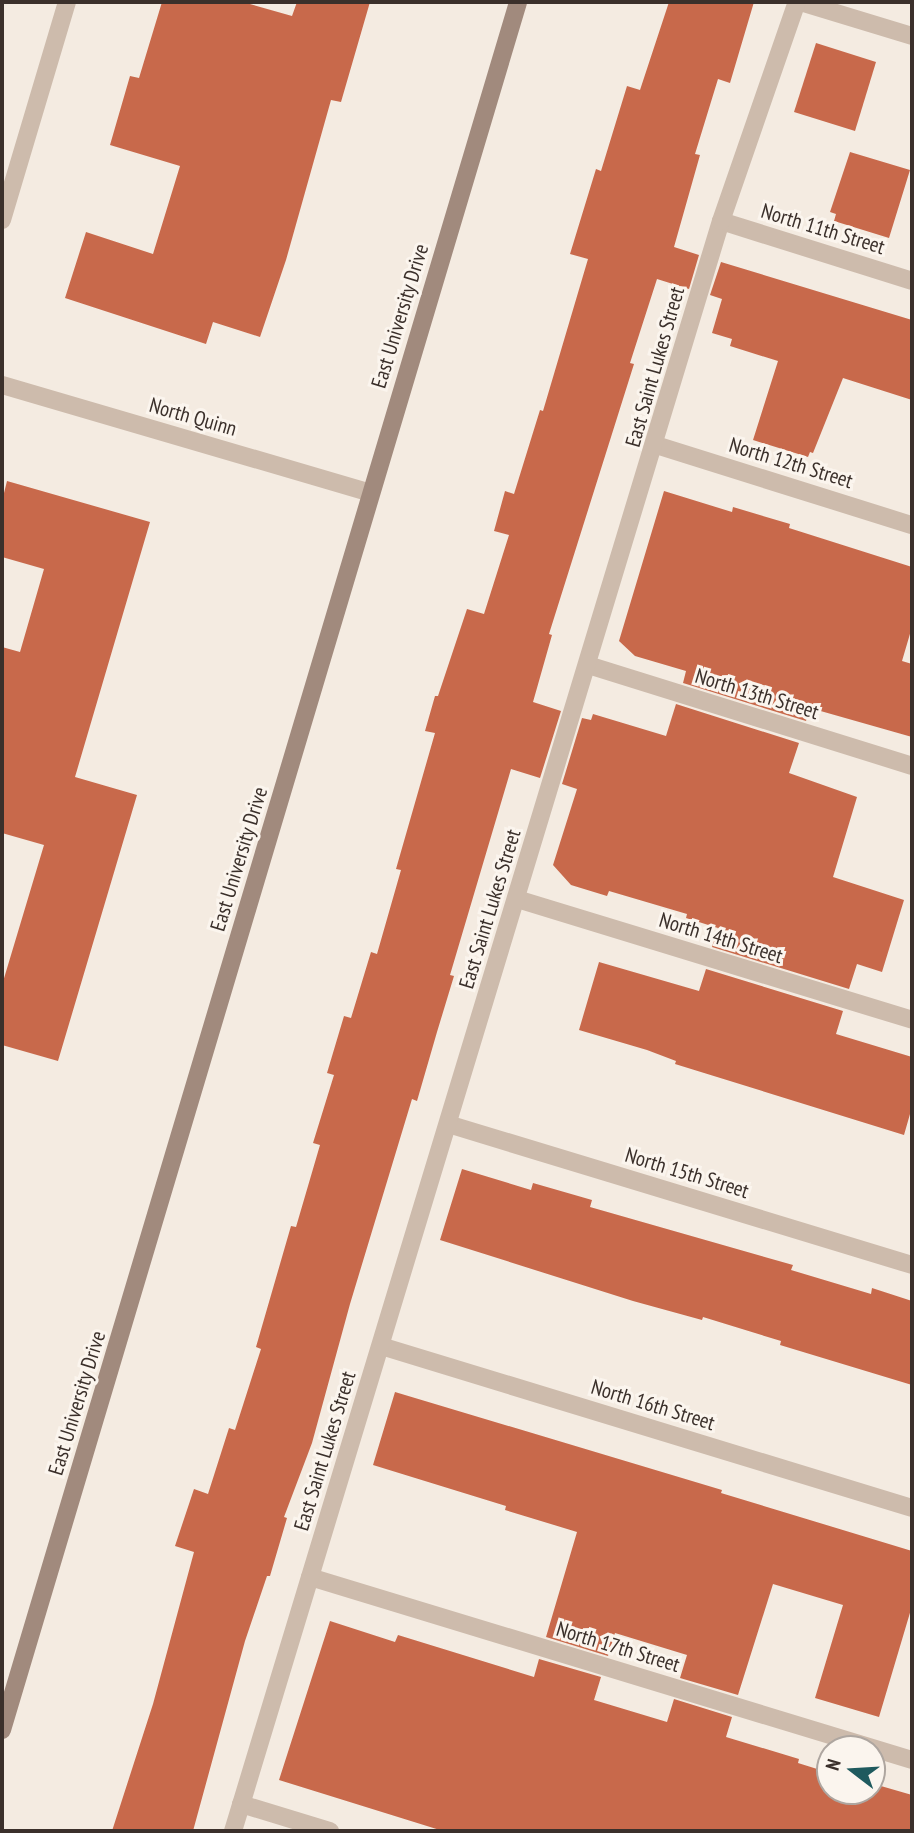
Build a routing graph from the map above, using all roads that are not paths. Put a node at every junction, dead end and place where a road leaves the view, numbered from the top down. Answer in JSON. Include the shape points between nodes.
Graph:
{"nodes":[{"id":1,"x":67,"y":2,"type":"edge"},
{"id":2,"x":518,"y":2,"type":"edge"},
{"id":3,"x":799,"y":2,"type":"edge"},
{"id":4,"x":912,"y":36,"type":"edge"},
{"id":5,"x":2,"y":220,"type":"edge"},
{"id":6,"x":721,"y":221,"type":"junction"},
{"id":7,"x":912,"y":281,"type":"edge"},
{"id":8,"x":2,"y":385,"type":"edge"},
{"id":9,"x":656,"y":445,"type":"junction"},
{"id":10,"x":372,"y":493,"type":"junction"},
{"id":11,"x":912,"y":525,"type":"edge"},
{"id":12,"x":588,"y":665,"type":"junction"},
{"id":13,"x":912,"y":766,"type":"edge"},
{"id":14,"x":517,"y":899,"type":"junction"},
{"id":15,"x":912,"y":1020,"type":"edge"},
{"id":16,"x":448,"y":1124,"type":"junction"},
{"id":17,"x":912,"y":1265,"type":"edge"},
{"id":18,"x":381,"y":1346,"type":"junction"},
{"id":19,"x":912,"y":1508,"type":"edge"},
{"id":20,"x":310,"y":1577,"type":"junction"},
{"id":21,"x":2,"y":1730,"type":"edge"},
{"id":22,"x":912,"y":1760,"type":"edge"},
{"id":23,"x":241,"y":1804,"type":"junction"},
{"id":24,"x":233,"y":1831,"type":"edge"},
{"id":25,"x":330,"y":1831,"type":"edge"}],
"edges":[{"from":1,"to":5,"type":"street"},
{"from":2,"to":10,"type":"main road","name":"East University Drive"},
{"from":3,"to":4,"type":"street"},
{"from":3,"to":6,"type":"street","name":"East Saint Lukes Street"},
{"from":6,"to":7,"type":"street","name":"North 11th Street"},
{"from":6,"to":9,"type":"street","name":"East Saint Lukes Street"},
{"from":8,"to":10,"type":"street","name":"North Quinn"},
{"from":9,"to":11,"type":"street","name":"North 12th Street"},
{"from":9,"to":12,"type":"street","name":"East Saint Lukes Street"},
{"from":10,"to":21,"type":"main road","name":"East University Drive"},
{"from":12,"to":13,"type":"street","name":"North 13th Street"},
{"from":12,"to":14,"type":"street","name":"East Saint Lukes Street"},
{"from":14,"to":15,"type":"street","name":"North 14th Street"},
{"from":14,"to":16,"type":"street","name":"East Saint Lukes Street"},
{"from":16,"to":17,"type":"street","name":"North 15th Street"},
{"from":16,"to":18,"type":"street","name":"East Saint Lukes Street"},
{"from":18,"to":19,"type":"street","name":"North 16th Street"},
{"from":18,"to":20,"type":"street","name":"East Saint Lukes Street"},
{"from":20,"to":22,"type":"street","name":"North 17th Street"},
{"from":20,"to":23,"type":"street","name":"East Saint Lukes Street"},
{"from":23,"to":24,"type":"street","name":"East Saint Lukes Street"},
{"from":23,"to":25,"type":"street"}]}
